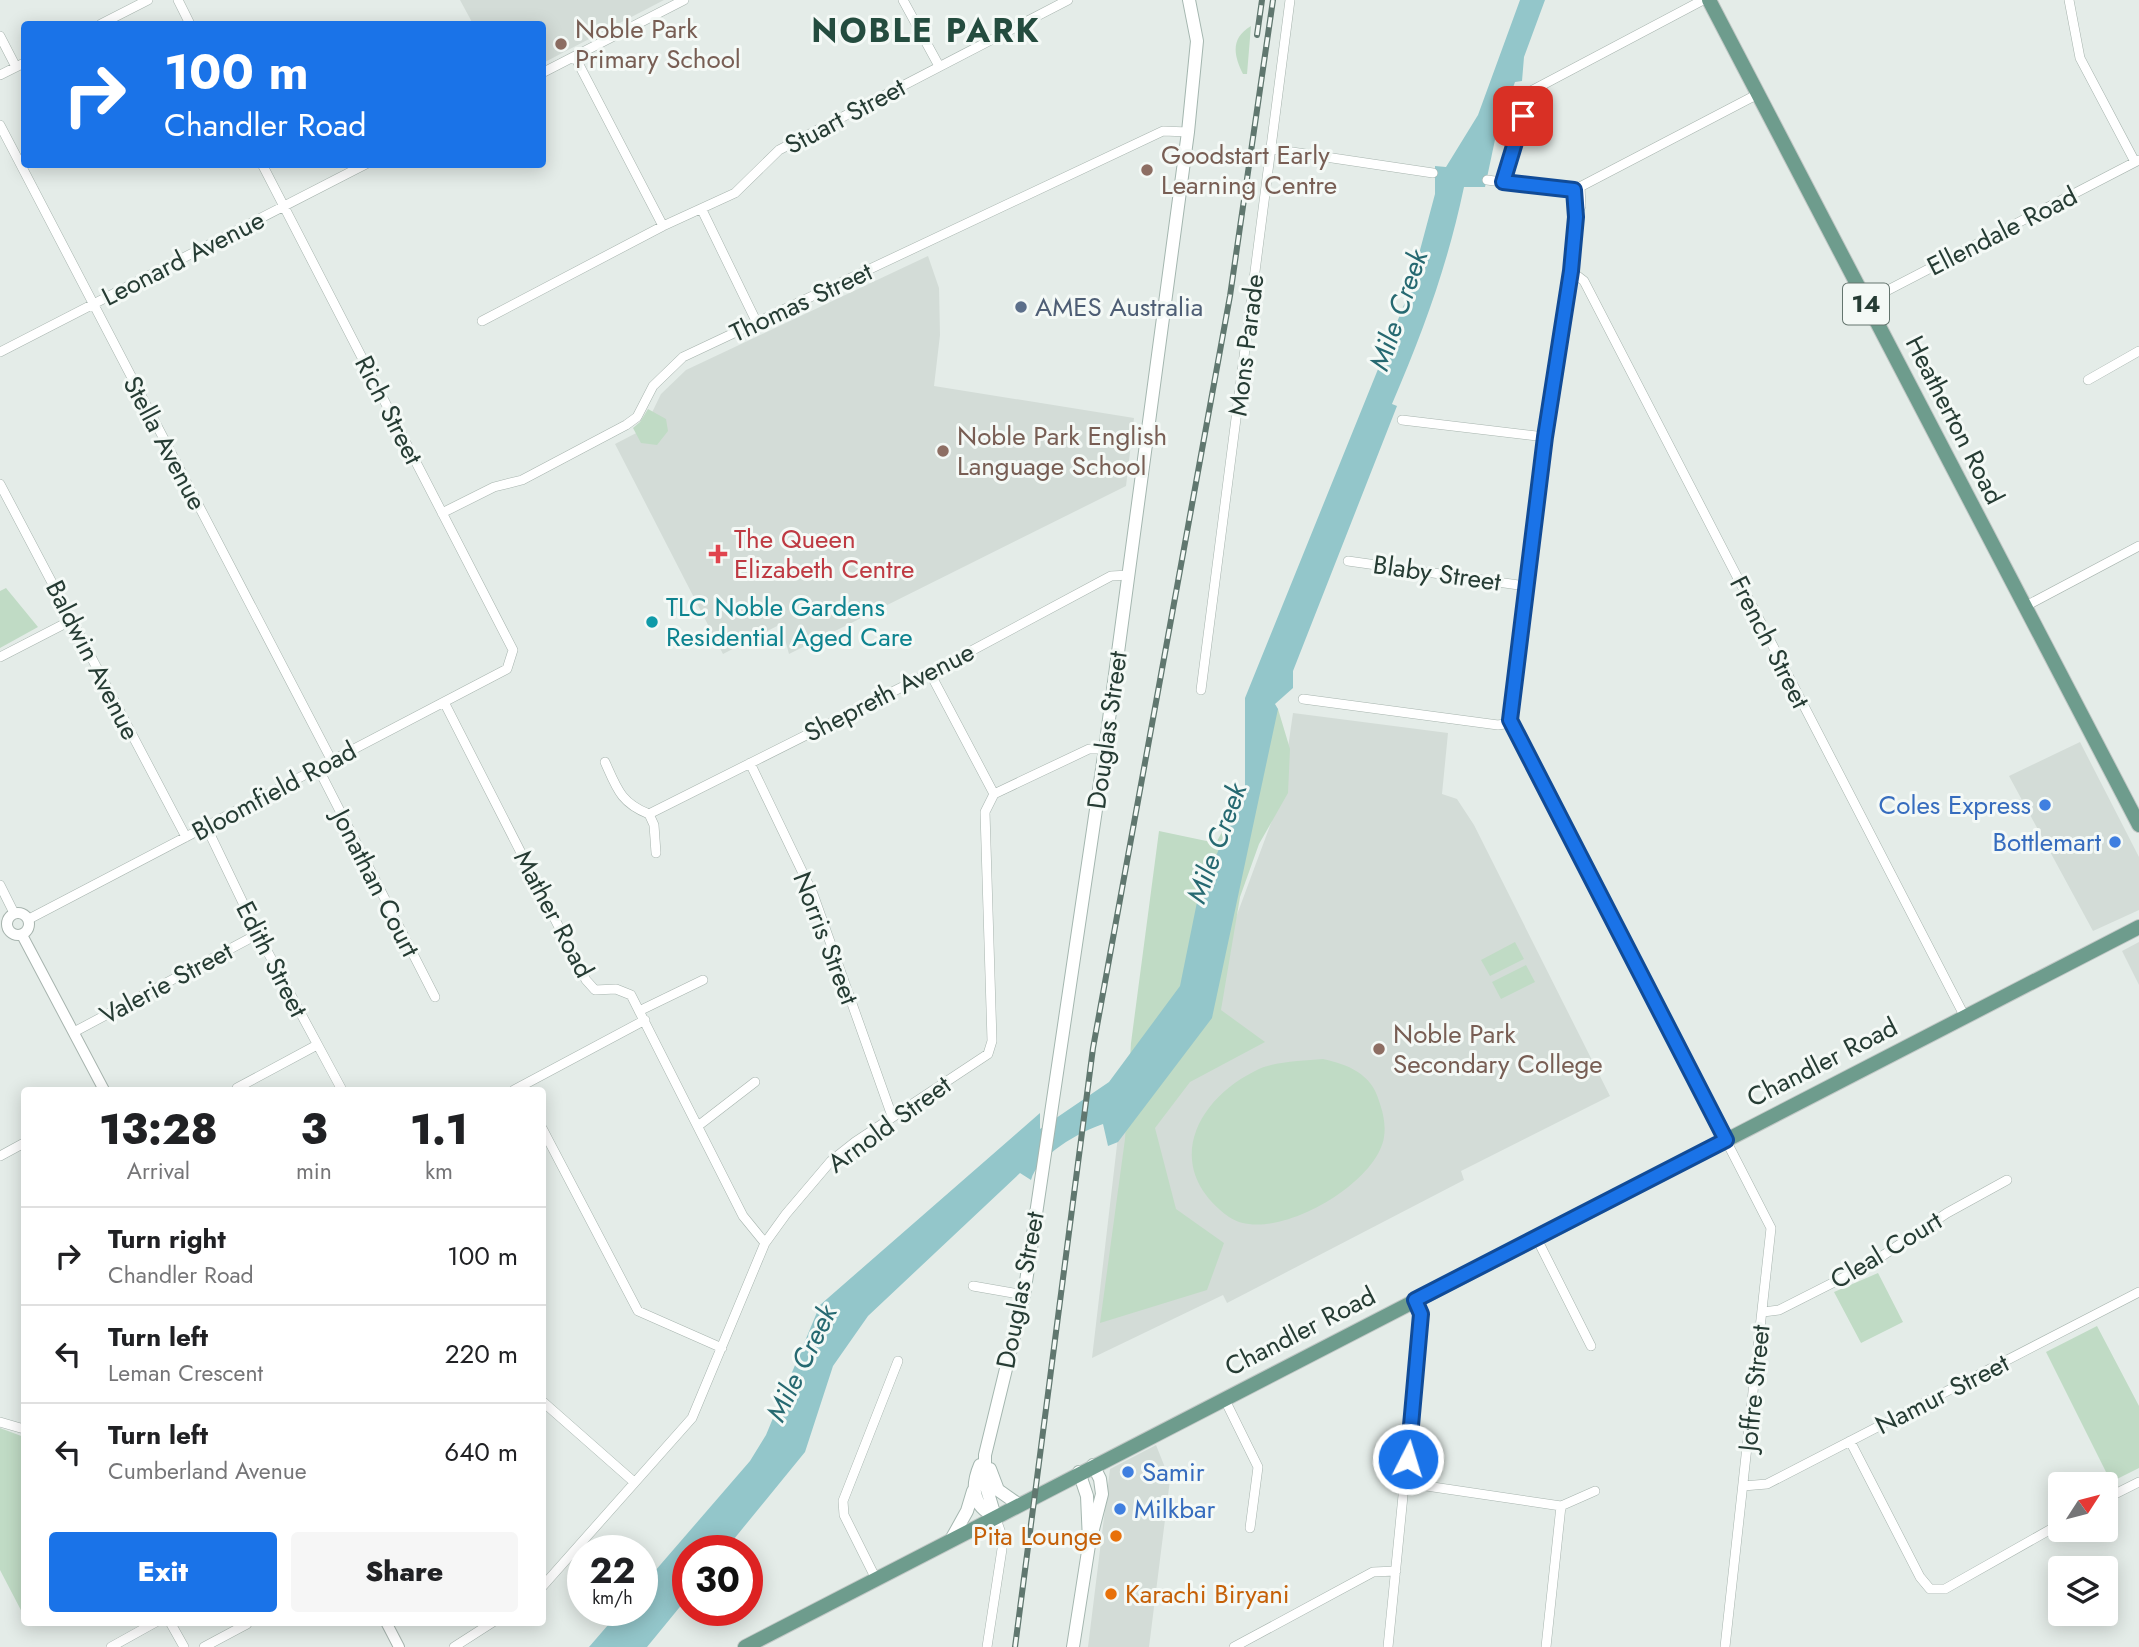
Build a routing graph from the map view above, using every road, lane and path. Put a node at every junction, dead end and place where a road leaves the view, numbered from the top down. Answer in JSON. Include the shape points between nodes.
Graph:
{"nodes":[{"id":1,"x":148,"y":0,"type":"edge"},
{"id":2,"x":178,"y":0,"type":"edge"},
{"id":3,"x":684,"y":0,"type":"edge"},
{"id":4,"x":902,"y":0,"type":"edge"},
{"id":5,"x":1068,"y":0,"type":"edge"},
{"id":6,"x":1189,"y":0,"type":"edge"},
{"id":7,"x":1290,"y":0,"type":"edge"},
{"id":8,"x":1703,"y":0,"type":"edge"},
{"id":9,"x":1709,"y":0,"type":"edge"},
{"id":10,"x":2069,"y":0,"type":"edge"},
{"id":11,"x":107,"y":21,"type":"edge"},
{"id":12,"x":188,"y":21,"type":"edge"},
{"id":13,"x":0,"y":36,"type":"edge"},
{"id":14,"x":575,"y":57,"type":"junction"},
{"id":15,"x":20,"y":65,"type":"edge"},
{"id":16,"x":939,"y":66,"type":"junction"},
{"id":17,"x":546,"y":71,"type":"edge"},
{"id":18,"x":0,"y":75,"type":"edge"},
{"id":19,"x":1759,"y":94,"type":"junction"},
{"id":20,"x":0,"y":125,"type":"edge"},
{"id":21,"x":1188,"y":132,"type":"junction"},
{"id":22,"x":1272,"y":149,"type":"junction"},
{"id":23,"x":2137,"y":161,"type":"edge"},
{"id":24,"x":21,"y":166,"type":"edge"},
{"id":25,"x":22,"y":168,"type":"edge"},
{"id":26,"x":264,"y":168,"type":"edge"},
{"id":27,"x":358,"y":168,"type":"edge"},
{"id":28,"x":1433,"y":173,"type":"dead end"},
{"id":29,"x":1487,"y":180,"type":"dead end"},
{"id":30,"x":1503,"y":182,"type":"junction"},
{"id":31,"x":1577,"y":188,"type":"junction"},
{"id":32,"x":284,"y":207,"type":"junction"},
{"id":33,"x":702,"y":210,"type":"junction"},
{"id":34,"x":663,"y":226,"type":"junction"},
{"id":35,"x":1571,"y":271,"type":"junction"},
{"id":36,"x":1865,"y":302,"type":"junction"},
{"id":37,"x":92,"y":305,"type":"junction"},
{"id":38,"x":482,"y":321,"type":"dead end"},
{"id":39,"x":757,"y":323,"type":"junction"},
{"id":40,"x":2139,"y":351,"type":"edge"},
{"id":41,"x":0,"y":352,"type":"edge"},
{"id":42,"x":2088,"y":380,"type":"dead end"},
{"id":43,"x":1402,"y":420,"type":"dead end"},
{"id":44,"x":1545,"y":437,"type":"junction"},
{"id":45,"x":0,"y":484,"type":"edge"},
{"id":46,"x":442,"y":513,"type":"junction"},
{"id":47,"x":2139,"y":546,"type":"edge"},
{"id":48,"x":1348,"y":561,"type":"dead end"},
{"id":49,"x":1129,"y":575,"type":"junction"},
{"id":50,"x":1526,"y":586,"type":"junction"},
{"id":51,"x":2024,"y":607,"type":"junction"},
{"id":52,"x":70,"y":621,"type":"junction"},
{"id":53,"x":513,"y":656,"type":"joint"},
{"id":54,"x":0,"y":657,"type":"edge"},
{"id":55,"x":930,"y":673,"type":"junction"},
{"id":56,"x":1201,"y":690,"type":"dead end"},
{"id":57,"x":1303,"y":699,"type":"dead end"},
{"id":58,"x":444,"y":702,"type":"junction"},
{"id":59,"x":1511,"y":723,"type":"junction"},
{"id":60,"x":1105,"y":749,"type":"junction"},
{"id":61,"x":332,"y":761,"type":"junction"},
{"id":62,"x":605,"y":762,"type":"dead end"},
{"id":63,"x":750,"y":763,"type":"junction"},
{"id":64,"x":318,"y":768,"type":"junction"},
{"id":65,"x":994,"y":794,"type":"junction"},
{"id":66,"x":649,"y":814,"type":"junction"},
{"id":67,"x":2139,"y":825,"type":"edge"},
{"id":68,"x":206,"y":826,"type":"junction"},
{"id":69,"x":186,"y":837,"type":"junction"},
{"id":70,"x":656,"y":853,"type":"dead end"},
{"id":71,"x":0,"y":885,"type":"edge"},
{"id":72,"x":14,"y":913,"type":"junction"},
{"id":73,"x":29,"y":919,"type":"junction"},
{"id":74,"x":2139,"y":927,"type":"edge"},
{"id":75,"x":4,"y":930,"type":"edge"},
{"id":76,"x":22,"y":934,"type":"junction"},
{"id":77,"x":258,"y":934,"type":"junction"},
{"id":78,"x":703,"y":980,"type":"dead end"},
{"id":79,"x":435,"y":997,"type":"dead end"},
{"id":80,"x":639,"y":1011,"type":"junction"},
{"id":81,"x":1965,"y":1017,"type":"junction"},
{"id":82,"x":645,"y":1020,"type":"junction"},
{"id":83,"x":74,"y":1032,"type":"junction"},
{"id":84,"x":317,"y":1045,"type":"junction"},
{"id":85,"x":755,"y":1082,"type":"dead end"},
{"id":86,"x":102,"y":1087,"type":"edge"},
{"id":87,"x":238,"y":1087,"type":"edge"},
{"id":88,"x":340,"y":1087,"type":"edge"},
{"id":89,"x":523,"y":1087,"type":"edge"},
{"id":90,"x":892,"y":1116,"type":"junction"},
{"id":91,"x":698,"y":1126,"type":"junction"},
{"id":92,"x":546,"y":1136,"type":"edge"},
{"id":93,"x":1726,"y":1140,"type":"junction"},
{"id":94,"x":21,"y":1145,"type":"edge"},
{"id":95,"x":0,"y":1156,"type":"edge"},
{"id":96,"x":2007,"y":1180,"type":"dead end"},
{"id":97,"x":1536,"y":1237,"type":"junction"},
{"id":98,"x":765,"y":1243,"type":"junction"},
{"id":99,"x":973,"y":1286,"type":"dead end"},
{"id":100,"x":2139,"y":1292,"type":"edge"},
{"id":101,"x":1024,"y":1295,"type":"junction"},
{"id":102,"x":1415,"y":1300,"type":"junction"},
{"id":103,"x":1763,"y":1312,"type":"junction"},
{"id":104,"x":1591,"y":1346,"type":"dead end"},
{"id":105,"x":722,"y":1348,"type":"junction"},
{"id":106,"x":898,"y":1361,"type":"dead end"},
{"id":107,"x":1224,"y":1398,"type":"junction"},
{"id":108,"x":546,"y":1405,"type":"edge"},
{"id":109,"x":0,"y":1422,"type":"edge"},
{"id":110,"x":21,"y":1428,"type":"edge"},
{"id":111,"x":1850,"y":1441,"type":"junction"},
{"id":112,"x":986,"y":1452,"type":"junction"},
{"id":113,"x":1093,"y":1465,"type":"junction"},
{"id":114,"x":1079,"y":1472,"type":"junction"},
{"id":115,"x":975,"y":1481,"type":"junction"},
{"id":116,"x":634,"y":1482,"type":"junction"},
{"id":117,"x":2139,"y":1482,"type":"edge"},
{"id":118,"x":1406,"y":1483,"type":"junction"},
{"id":119,"x":1743,"y":1486,"type":"junction"},
{"id":120,"x":1595,"y":1491,"type":"dead end"},
{"id":121,"x":2118,"y":1492,"type":"edge"},
{"id":122,"x":1017,"y":1504,"type":"junction"},
{"id":123,"x":1561,"y":1506,"type":"junction"},
{"id":124,"x":995,"y":1516,"type":"junction"},
{"id":125,"x":1250,"y":1528,"type":"dead end"},
{"id":126,"x":2048,"y":1531,"type":"edge"},
{"id":127,"x":952,"y":1538,"type":"junction"},
{"id":128,"x":1089,"y":1545,"type":"junction"},
{"id":129,"x":1396,"y":1571,"type":"junction"},
{"id":130,"x":876,"y":1579,"type":"junction"},
{"id":131,"x":546,"y":1582,"type":"edge"},
{"id":132,"x":149,"y":1626,"type":"edge"},
{"id":133,"x":172,"y":1626,"type":"edge"},
{"id":134,"x":243,"y":1626,"type":"edge"},
{"id":135,"x":388,"y":1626,"type":"edge"},
{"id":136,"x":487,"y":1626,"type":"edge"},
{"id":137,"x":111,"y":1647,"type":"edge"},
{"id":138,"x":184,"y":1647,"type":"edge"},
{"id":139,"x":204,"y":1647,"type":"edge"},
{"id":140,"x":399,"y":1647,"type":"edge"},
{"id":141,"x":454,"y":1647,"type":"edge"},
{"id":142,"x":745,"y":1647,"type":"edge"},
{"id":143,"x":987,"y":1647,"type":"edge"},
{"id":144,"x":1073,"y":1647,"type":"edge"},
{"id":145,"x":1234,"y":1647,"type":"edge"},
{"id":146,"x":1388,"y":1647,"type":"edge"},
{"id":147,"x":1546,"y":1647,"type":"edge"},
{"id":148,"x":1725,"y":1647,"type":"edge"}],
"edges":[{"from":1,"to":11,"type":"street"},
{"from":2,"to":12,"type":"street"},
{"from":3,"to":14,"type":"street"},
{"from":4,"to":16,"type":"street"},
{"from":5,"to":16,"type":"street","name":"Stuart Street"},
{"from":6,"to":21,"type":"main road","name":"Douglas Street","via":[[1197,41]]},
{"from":7,"to":22,"type":"street","name":"Mons Parade"},
{"from":8,"to":30,"type":"street","via":[[1531,91]]},
{"from":9,"to":19,"type":"main road","name":"Heatherton Road","number":"14"},
{"from":10,"to":23,"type":"street","via":[[2080,58]]},
{"from":13,"to":15,"type":"street"},
{"from":14,"to":17,"type":"street"},
{"from":14,"to":34,"type":"street"},
{"from":15,"to":18,"type":"street"},
{"from":16,"to":33,"type":"street","name":"Stuart Street","via":[[779,150],[743,187]]},
{"from":19,"to":31,"type":"street"},
{"from":19,"to":36,"type":"main road","name":"Heatherton Road","number":"14"},
{"from":20,"to":24,"type":"street","name":"Stella Avenue"},
{"from":21,"to":39,"type":"street","name":"Thomas Street","via":[[1163,131]]},
{"from":21,"to":49,"type":"main road","name":"Douglas Street"},
{"from":22,"to":28,"type":"street"},
{"from":22,"to":56,"type":"street","name":"Mons Parade"},
{"from":23,"to":36,"type":"street","name":"Ellendale Road"},
{"from":25,"to":37,"type":"street","name":"Stella Avenue"},
{"from":26,"to":32,"type":"street","name":"Rich Street"},
{"from":27,"to":32,"type":"street","name":"Leonard Avenue"},
{"from":29,"to":30,"type":"street"},
{"from":30,"to":31,"type":"street"},
{"from":31,"to":35,"type":"street","via":[[1581,206]]},
{"from":32,"to":37,"type":"street","name":"Leonard Avenue"},
{"from":32,"to":46,"type":"street","name":"Rich Street"},
{"from":33,"to":34,"type":"street","name":"Stuart Street"},
{"from":33,"to":39,"type":"street"},
{"from":34,"to":38,"type":"street","name":"Stuart Street"},
{"from":35,"to":44,"type":"street"},
{"from":35,"to":81,"type":"street","name":"French Street","via":[[1584,281]]},
{"from":36,"to":51,"type":"main road","name":"Heatherton Road","number":"14"},
{"from":37,"to":41,"type":"street","name":"Leonard Avenue"},
{"from":37,"to":61,"type":"street","name":"Stella Avenue"},
{"from":39,"to":46,"type":"street","name":"Thomas Street","via":[[683,357],[653,386],[637,417],[626,425],[522,480],[494,487]]},
{"from":40,"to":42,"type":"street"},
{"from":43,"to":44,"type":"street"},
{"from":44,"to":50,"type":"street"},
{"from":45,"to":52,"type":"street","name":"Baldwin Avenue"},
{"from":46,"to":53,"type":"street","name":"Rich Street"},
{"from":47,"to":51,"type":"street"},
{"from":48,"to":50,"type":"street","name":"Blaby Street"},
{"from":49,"to":55,"type":"street","name":"Shepreth Avenue","via":[[1111,576]]},
{"from":49,"to":60,"type":"main road","name":"Douglas Street"},
{"from":50,"to":59,"type":"street"},
{"from":51,"to":67,"type":"main road","name":"Heatherton Road","number":"14"},
{"from":52,"to":54,"type":"street"},
{"from":52,"to":69,"type":"street","name":"Baldwin Avenue"},
{"from":53,"to":58,"type":"street","name":"Bloomfield Road","via":[[507,670]]},
{"from":55,"to":63,"type":"street","name":"Shepreth Avenue"},
{"from":55,"to":65,"type":"street"},
{"from":57,"to":59,"type":"street"},
{"from":58,"to":61,"type":"street","name":"Bloomfield Road"},
{"from":58,"to":80,"type":"street","name":"Mather Road","via":[[586,980],[595,990],[616,989],[631,995]]},
{"from":59,"to":93,"type":"street","name":"Joffre Street"},
{"from":60,"to":65,"type":"street","via":[[1088,749]]},
{"from":60,"to":101,"type":"main road","name":"Douglas Street"},
{"from":61,"to":64,"type":"street","name":"Bloomfield Road"},
{"from":62,"to":66,"type":"street","via":[[629,806]]},
{"from":63,"to":66,"type":"street","name":"Shepreth Avenue"},
{"from":63,"to":90,"type":"street","name":"Norris Street","via":[[813,894]]},
{"from":64,"to":68,"type":"street","name":"Bloomfield Road"},
{"from":64,"to":79,"type":"street","name":"Jonathan Court"},
{"from":65,"to":90,"type":"street","name":"Arnold Street","via":[[985,812],[992,1041],[988,1054]]},
{"from":66,"to":70,"type":"street"},
{"from":68,"to":69,"type":"street","name":"Bloomfield Road"},
{"from":68,"to":77,"type":"street","name":"Edith Street"},
{"from":69,"to":73,"type":"street","name":"Bloomfield Road"},
{"from":71,"to":72,"type":"street"},
{"from":72,"to":73,"type":"street"},
{"from":72,"to":75,"type":"street"},
{"from":73,"to":76,"type":"street","via":[[28,930]]},
{"from":74,"to":81,"type":"main road","name":"Chandler Road"},
{"from":75,"to":76,"type":"street"},
{"from":76,"to":83,"type":"street"},
{"from":77,"to":83,"type":"street","name":"Valerie Street"},
{"from":77,"to":84,"type":"street","name":"Edith Street"},
{"from":78,"to":80,"type":"street"},
{"from":80,"to":82,"type":"street","name":"Mather Road"},
{"from":81,"to":93,"type":"main road","name":"Chandler Road"},
{"from":82,"to":89,"type":"street"},
{"from":82,"to":91,"type":"street","name":"Mather Road"},
{"from":83,"to":86,"type":"street"},
{"from":84,"to":87,"type":"street"},
{"from":84,"to":88,"type":"street","name":"Edith Street"},
{"from":85,"to":91,"type":"street"},
{"from":90,"to":98,"type":"street","name":"Arnold Street","via":[[831,1161]]},
{"from":91,"to":98,"type":"street","name":"Mather Road","via":[[743,1216]]},
{"from":92,"to":105,"type":"street","via":[[638,1311]]},
{"from":93,"to":97,"type":"main road","name":"Chandler Road"},
{"from":93,"to":103,"type":"street","name":"Joffre Street","via":[[1771,1228]]},
{"from":94,"to":95,"type":"street"},
{"from":96,"to":103,"type":"street","name":"Cleal Court","via":[[1870,1264],[1779,1310]]},
{"from":97,"to":102,"type":"main road","name":"Chandler Road"},
{"from":97,"to":104,"type":"street"},
{"from":98,"to":105,"type":"street","name":"Arnold Street"},
{"from":99,"to":101,"type":"street"},
{"from":100,"to":111,"type":"street","name":"Namur Street"},
{"from":101,"to":112,"type":"main road","name":"Douglas Street"},
{"from":102,"to":107,"type":"main road","name":"Chandler Road"},
{"from":102,"to":118,"type":"street","via":[[1421,1314]]},
{"from":103,"to":119,"type":"street","name":"Joffre Street"},
{"from":105,"to":116,"type":"street","name":"Arnold Street","via":[[692,1418]]},
{"from":106,"to":130,"type":"street","via":[[843,1501],[844,1515]]},
{"from":107,"to":113,"type":"main road","name":"Chandler Road"},
{"from":107,"to":125,"type":"street","via":[[1258,1467]]},
{"from":108,"to":116,"type":"street"},
{"from":109,"to":110,"type":"street"},
{"from":111,"to":119,"type":"street","name":"Namur Street","via":[[1767,1484]]},
{"from":111,"to":126,"type":"street","via":[[1930,1589],[1945,1589]]},
{"from":112,"to":115,"type":"main road","name":"Douglas Street"},
{"from":112,"to":122,"type":"main road","via":[[993,1483]]},
{"from":112,"to":124,"type":"main road","name":"Douglas Street","via":[[985,1483]]},
{"from":113,"to":114,"type":"main road","name":"Chandler Road"},
{"from":113,"to":128,"type":"main road","via":[[1101,1494]]},
{"from":114,"to":122,"type":"main road","name":"Chandler Road"},
{"from":114,"to":128,"type":"main road","via":[[1087,1496]]},
{"from":115,"to":124,"type":"main road","via":[[978,1505]]},
{"from":115,"to":127,"type":"main road","name":"Douglas Street","via":[[967,1511]]},
{"from":116,"to":131,"type":"street","name":"Arnold Street"},
{"from":117,"to":121,"type":"street"},
{"from":118,"to":123,"type":"street"},
{"from":118,"to":129,"type":"street"},
{"from":119,"to":148,"type":"street","name":"Joffre Street"},
{"from":120,"to":123,"type":"street"},
{"from":122,"to":124,"type":"main road","name":"Chandler Road"},
{"from":123,"to":147,"type":"street"},
{"from":124,"to":127,"type":"main road","name":"Chandler Road"},
{"from":124,"to":143,"type":"street","via":[[1002,1549]]},
{"from":127,"to":130,"type":"main road","name":"Chandler Road"},
{"from":128,"to":144,"type":"main road"},
{"from":129,"to":145,"type":"street","via":[[1373,1572]]},
{"from":129,"to":146,"type":"street"},
{"from":130,"to":142,"type":"main road","name":"Chandler Road"},
{"from":132,"to":137,"type":"street"},
{"from":133,"to":138,"type":"street"},
{"from":134,"to":139,"type":"street"},
{"from":135,"to":140,"type":"street"},
{"from":136,"to":141,"type":"street"}]}
